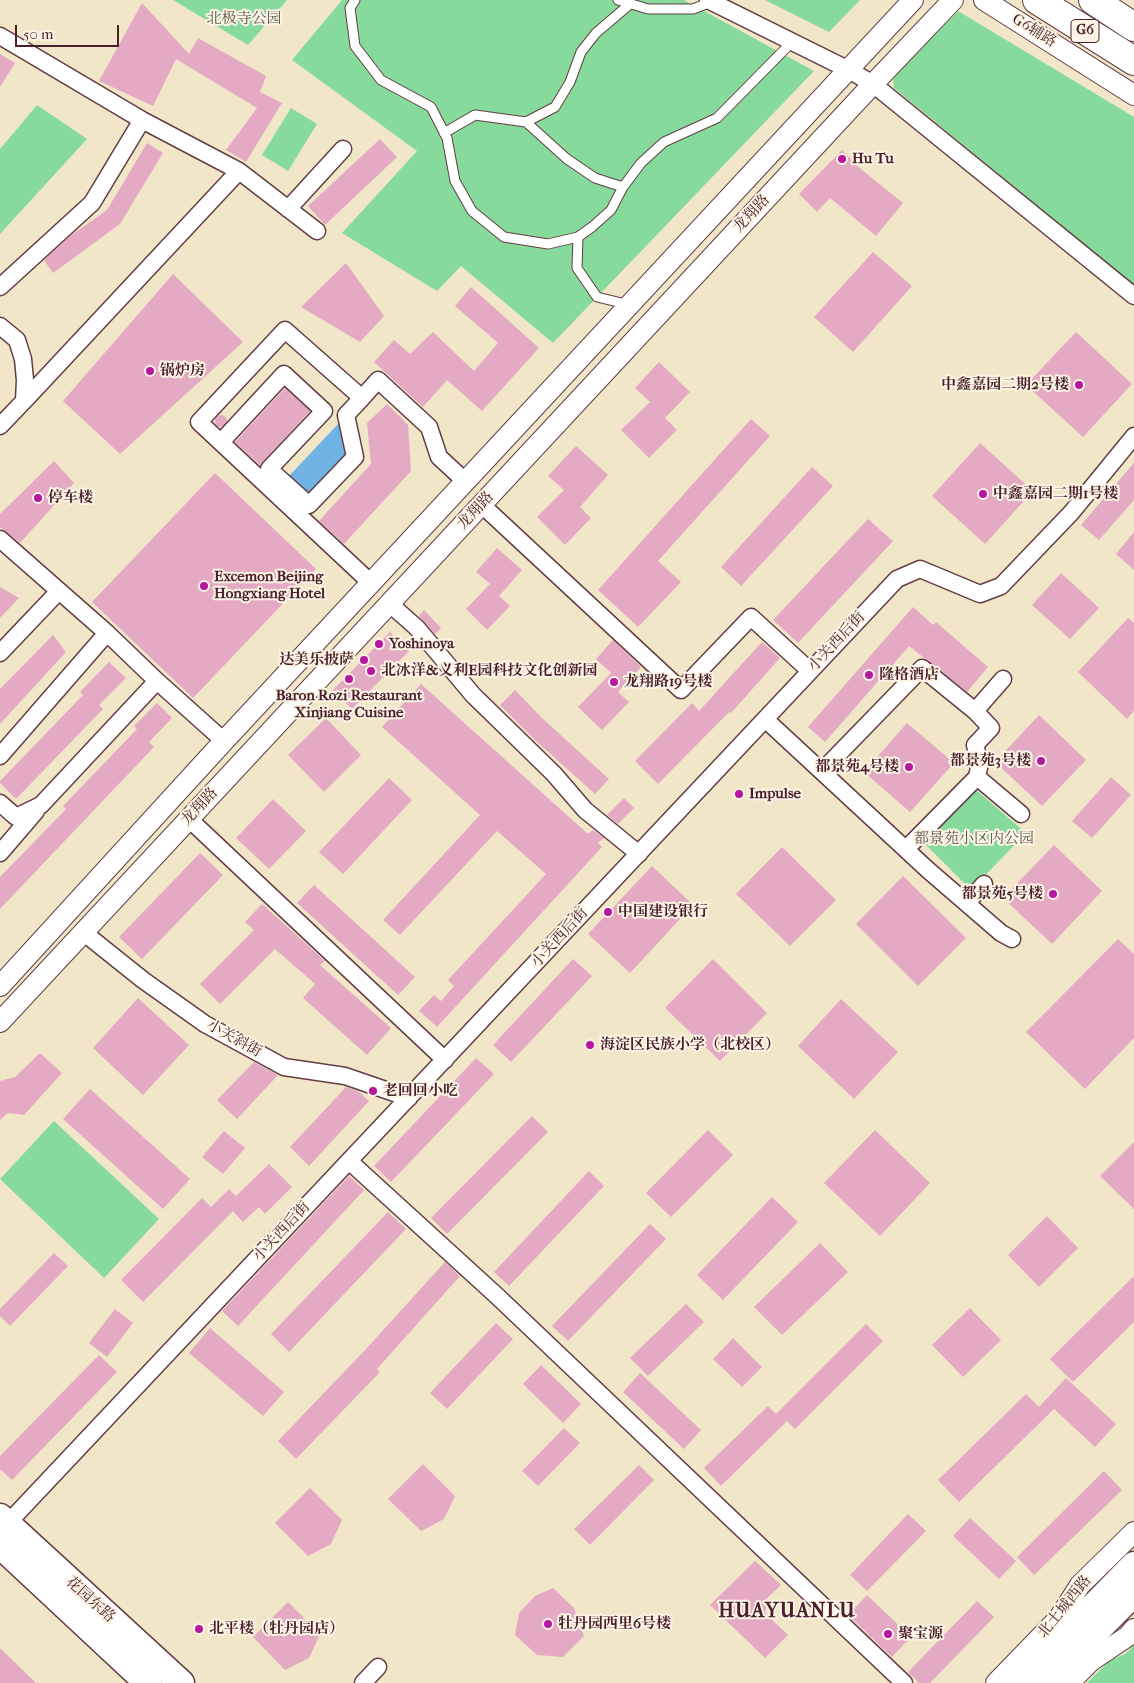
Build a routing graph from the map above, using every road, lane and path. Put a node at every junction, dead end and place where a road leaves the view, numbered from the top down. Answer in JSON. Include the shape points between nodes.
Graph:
{"nodes":[{"id":1,"x":356,"y":0,"type":"edge"},
{"id":2,"x":618,"y":0,"type":"edge"},
{"id":3,"x":913,"y":0,"type":"edge"},
{"id":4,"x":953,"y":0,"type":"edge"},
{"id":5,"x":984,"y":0,"type":"edge"},
{"id":6,"x":1037,"y":0,"type":"edge"},
{"id":7,"x":1093,"y":0,"type":"edge"},
{"id":8,"x":709,"y":1,"type":"edge"},
{"id":9,"x":630,"y":4,"type":"junction"},
{"id":10,"x":1134,"y":27,"type":"edge"},
{"id":11,"x":0,"y":36,"type":"edge"},
{"id":12,"x":792,"y":42,"type":"junction"},
{"id":13,"x":1134,"y":62,"type":"edge"},
{"id":14,"x":849,"y":70,"type":"junction"},
{"id":15,"x":872,"y":84,"type":"junction"},
{"id":16,"x":1134,"y":95,"type":"edge"},
{"id":17,"x":142,"y":120,"type":"junction"},
{"id":18,"x":526,"y":122,"type":"junction"},
{"id":19,"x":444,"y":133,"type":"junction"},
{"id":20,"x":343,"y":148,"type":"dead end"},
{"id":21,"x":239,"y":171,"type":"junction"},
{"id":22,"x":623,"y":186,"type":"junction"},
{"id":23,"x":288,"y":209,"type":"junction"},
{"id":24,"x":317,"y":231,"type":"dead end"},
{"id":25,"x":578,"y":237,"type":"junction"},
{"id":26,"x":0,"y":287,"type":"edge"},
{"id":27,"x":1134,"y":296,"type":"edge"},
{"id":28,"x":631,"y":305,"type":"junction"},
{"id":29,"x":0,"y":326,"type":"edge"},
{"id":30,"x":356,"y":399,"type":"junction"},
{"id":31,"x":24,"y":401,"type":"junction"},
{"id":32,"x":0,"y":426,"type":"edge"},
{"id":33,"x":1134,"y":436,"type":"edge"},
{"id":34,"x":221,"y":442,"type":"junction"},
{"id":35,"x":466,"y":482,"type":"junction"},
{"id":36,"x":482,"y":504,"type":"junction"},
{"id":37,"x":1,"y":543,"type":"edge"},
{"id":38,"x":371,"y":583,"type":"junction"},
{"id":39,"x":59,"y":591,"type":"junction"},
{"id":40,"x":390,"y":604,"type":"junction"},
{"id":41,"x":107,"y":633,"type":"junction"},
{"id":42,"x":0,"y":653,"type":"edge"},
{"id":43,"x":810,"y":671,"type":"junction"},
{"id":44,"x":1003,"y":679,"type":"dead end"},
{"id":45,"x":157,"y":681,"type":"junction"},
{"id":46,"x":975,"y":711,"type":"junction"},
{"id":47,"x":765,"y":719,"type":"junction"},
{"id":48,"x":224,"y":741,"type":"junction"},
{"id":49,"x":0,"y":756,"type":"edge"},
{"id":50,"x":822,"y":771,"type":"junction"},
{"id":51,"x":977,"y":777,"type":"junction"},
{"id":52,"x":0,"y":803,"type":"edge"},
{"id":53,"x":41,"y":805,"type":"junction"},
{"id":54,"x":1022,"y":814,"type":"dead end"},
{"id":55,"x":189,"y":819,"type":"junction"},
{"id":56,"x":906,"y":849,"type":"junction"},
{"id":57,"x":0,"y":853,"type":"edge"},
{"id":58,"x":639,"y":854,"type":"junction"},
{"id":59,"x":984,"y":884,"type":"dead end"},
{"id":60,"x":967,"y":903,"type":"junction"},
{"id":61,"x":83,"y":932,"type":"junction"},
{"id":62,"x":1012,"y":940,"type":"dead end"},
{"id":63,"x":0,"y":986,"type":"edge"},
{"id":64,"x":0,"y":1022,"type":"edge"},
{"id":65,"x":445,"y":1060,"type":"junction"},
{"id":66,"x":409,"y":1098,"type":"junction"},
{"id":67,"x":349,"y":1161,"type":"junction"},
{"id":68,"x":2,"y":1529,"type":"edge"},
{"id":69,"x":1134,"y":1532,"type":"edge"},
{"id":70,"x":1134,"y":1565,"type":"edge"},
{"id":71,"x":1134,"y":1593,"type":"edge"},
{"id":72,"x":1134,"y":1630,"type":"edge"},
{"id":73,"x":378,"y":1667,"type":"dead end"},
{"id":74,"x":148,"y":1683,"type":"edge"},
{"id":75,"x":181,"y":1683,"type":"edge"},
{"id":76,"x":363,"y":1683,"type":"edge"},
{"id":77,"x":904,"y":1683,"type":"edge"},
{"id":78,"x":996,"y":1683,"type":"edge"},
{"id":79,"x":1018,"y":1683,"type":"edge"},
{"id":80,"x":1045,"y":1683,"type":"edge"},
{"id":81,"x":1069,"y":1683,"type":"edge"}],
"edges":[{"from":1,"to":19,"type":"lane","via":[[350,8],[355,46],[381,80],[431,107]]},
{"from":2,"to":9,"type":"lane"},
{"from":3,"to":14,"type":"street","name":"龙翔路"},
{"from":4,"to":15,"type":"street","name":"龙翔路"},
{"from":5,"to":16,"type":"street","name":"G6辅路"},
{"from":6,"to":13,"type":"highway","number":"G6"},
{"from":7,"to":10,"type":"highway","number":"G6"},
{"from":8,"to":9,"type":"lane","via":[[693,10],[648,9]]},
{"from":8,"to":12,"type":"street"},
{"from":9,"to":18,"type":"lane","via":[[596,33],[581,52],[570,82],[555,107]]},
{"from":11,"to":17,"type":"street"},
{"from":12,"to":14,"type":"street"},
{"from":12,"to":22,"type":"lane","via":[[717,118],[664,142],[641,162]]},
{"from":14,"to":15,"type":"street"},
{"from":14,"to":28,"type":"street","name":"龙翔路"},
{"from":15,"to":27,"type":"street"},
{"from":15,"to":36,"type":"street","name":"龙翔路"},
{"from":17,"to":21,"type":"street"},
{"from":17,"to":26,"type":"street","via":[[92,203]]},
{"from":18,"to":19,"type":"lane","via":[[475,115]]},
{"from":18,"to":22,"type":"lane","via":[[567,159],[595,178]]},
{"from":19,"to":25,"type":"lane","via":[[455,180],[472,211],[504,237],[548,244]]},
{"from":20,"to":23,"type":"street"},
{"from":21,"to":23,"type":"street"},
{"from":21,"to":31,"type":"street"},
{"from":22,"to":25,"type":"lane","via":[[611,210]]},
{"from":23,"to":24,"type":"street"},
{"from":25,"to":28,"type":"lane","via":[[577,268],[597,297]]},
{"from":28,"to":35,"type":"street","name":"龙翔路"},
{"from":29,"to":31,"type":"street","via":[[17,340],[23,359]]},
{"from":30,"to":34,"type":"street","via":[[285,330],[199,422]]},
{"from":30,"to":34,"type":"street","via":[[346,415],[355,457],[309,505],[270,469],[324,411],[284,374]]},
{"from":30,"to":35,"type":"street","via":[[378,380],[429,427],[439,457]]},
{"from":31,"to":32,"type":"street"},
{"from":33,"to":43,"type":"street","name":"小关西后街","via":[[1071,513],[1001,586],[980,594],[920,569],[896,579]]},
{"from":34,"to":38,"type":"street","via":[[309,517]]},
{"from":35,"to":38,"type":"street","name":"龙翔路"},
{"from":36,"to":40,"type":"street","name":"龙翔路"},
{"from":36,"to":43,"type":"street","via":[[681,690],[751,616]]},
{"from":37,"to":39,"type":"street"},
{"from":38,"to":48,"type":"street","name":"龙翔路"},
{"from":39,"to":41,"type":"street"},
{"from":39,"to":42,"type":"street"},
{"from":40,"to":55,"type":"street","name":"龙翔路"},
{"from":40,"to":58,"type":"street","via":[[417,628],[473,695],[586,810]]},
{"from":41,"to":45,"type":"street"},
{"from":41,"to":49,"type":"street"},
{"from":43,"to":47,"type":"street","name":"小关西后街"},
{"from":44,"to":46,"type":"street"},
{"from":45,"to":48,"type":"street"},
{"from":45,"to":53,"type":"street"},
{"from":46,"to":50,"type":"street","via":[[922,668]]},
{"from":46,"to":51,"type":"street","via":[[992,728],[975,745],[980,763]]},
{"from":47,"to":50,"type":"street"},
{"from":47,"to":58,"type":"street","name":"小关西后街"},
{"from":48,"to":63,"type":"street","name":"龙翔路"},
{"from":50,"to":56,"type":"street"},
{"from":51,"to":54,"type":"street"},
{"from":51,"to":56,"type":"street"},
{"from":52,"to":53,"type":"street","via":[[16,817]]},
{"from":53,"to":57,"type":"street"},
{"from":55,"to":61,"type":"street","name":"龙翔路"},
{"from":55,"to":65,"type":"street"},
{"from":56,"to":60,"type":"street"},
{"from":58,"to":65,"type":"street","name":"小关西后街"},
{"from":59,"to":60,"type":"street"},
{"from":60,"to":62,"type":"street"},
{"from":61,"to":64,"type":"street","name":"龙翔路"},
{"from":61,"to":66,"type":"street","name":"小关斜街","via":[[205,1024],[284,1067],[345,1076]]},
{"from":65,"to":66,"type":"street","name":"小关西后街"},
{"from":66,"to":67,"type":"street","name":"小关西后街"},
{"from":67,"to":68,"type":"street","name":"小关西后街"},
{"from":67,"to":77,"type":"street","via":[[497,1296]]},
{"from":68,"to":74,"type":"main road","name":"花园东路"},
{"from":68,"to":75,"type":"main road","name":"花园东路"},
{"from":69,"to":78,"type":"street","name":"北土城西路","via":[[1080,1585],[1059,1618]]},
{"from":70,"to":79,"type":"main road","name":"北土城西路"},
{"from":71,"to":80,"type":"main road"},
{"from":72,"to":81,"type":"street","via":[[1091,1661]]},
{"from":73,"to":76,"type":"street"}]}
